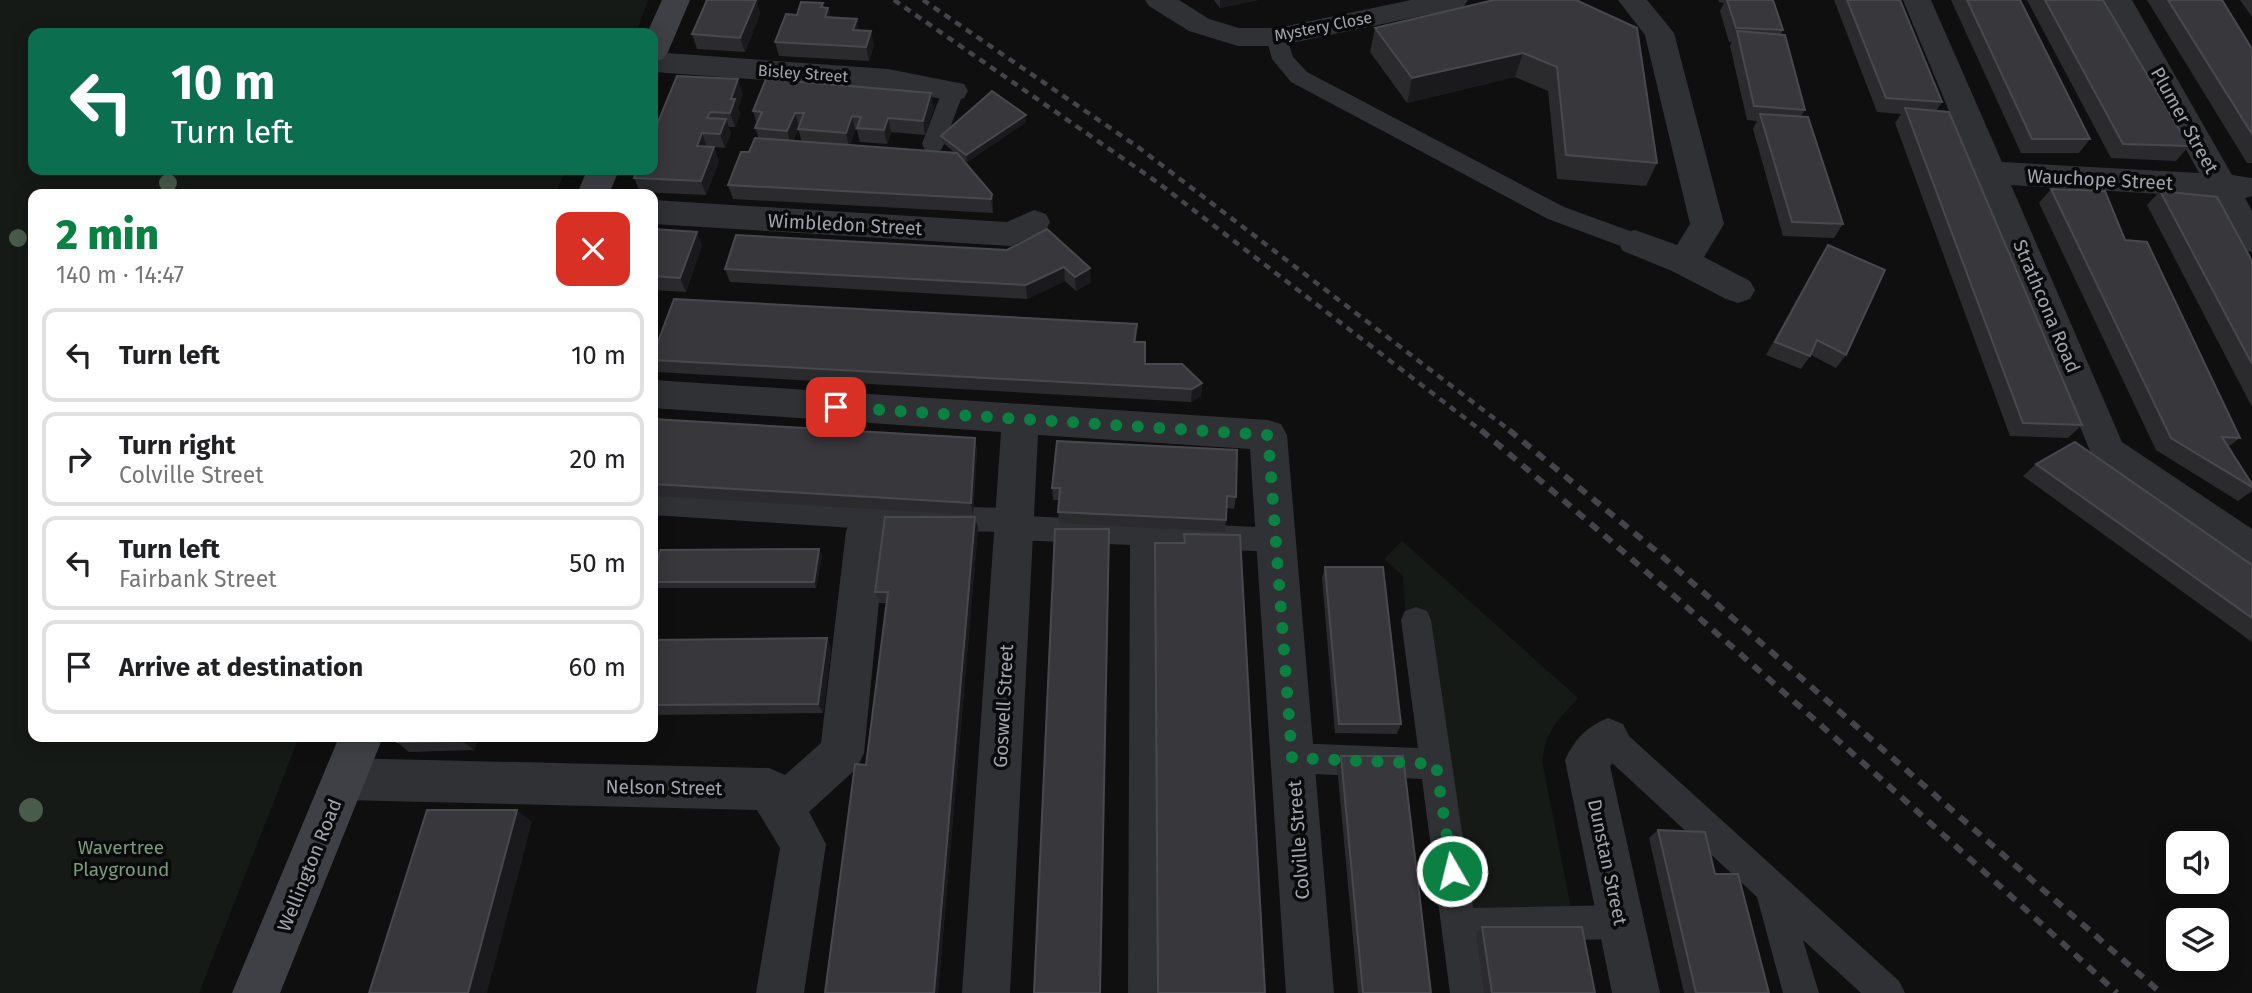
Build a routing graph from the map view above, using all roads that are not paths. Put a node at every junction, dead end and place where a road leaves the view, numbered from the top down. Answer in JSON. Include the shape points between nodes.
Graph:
{"nodes":[{"id":1,"x":676,"y":0,"type":"edge"},
{"id":2,"x":1158,"y":0,"type":"edge"},
{"id":3,"x":1454,"y":0,"type":"edge"},
{"id":4,"x":1632,"y":0,"type":"edge"},
{"id":5,"x":1917,"y":0,"type":"edge"},
{"id":6,"x":2118,"y":0,"type":"edge"},
{"id":7,"x":1277,"y":37,"type":"junction"},
{"id":8,"x":658,"y":40,"type":"edge"},
{"id":9,"x":658,"y":62,"type":"edge"},
{"id":10,"x":953,"y":90,"type":"joint"},
{"id":11,"x":933,"y":144,"type":"dead end"},
{"id":12,"x":1991,"y":173,"type":"junction"},
{"id":13,"x":2237,"y":187,"type":"edge"},
{"id":14,"x":658,"y":212,"type":"edge"},
{"id":15,"x":1034,"y":222,"type":"dead end"},
{"id":16,"x":2252,"y":240,"type":"edge"},
{"id":17,"x":1635,"y":242,"type":"joint"},
{"id":18,"x":1684,"y":262,"type":"junction"},
{"id":19,"x":1738,"y":290,"type":"dead end"},
{"id":20,"x":658,"y":394,"type":"edge"},
{"id":21,"x":1020,"y":419,"type":"junction"},
{"id":22,"x":658,"y":503,"type":"edge"},
{"id":23,"x":867,"y":524,"type":"junction"},
{"id":24,"x":1014,"y":524,"type":"junction"},
{"id":25,"x":1144,"y":534,"type":"junction"},
{"id":26,"x":1276,"y":540,"type":"junction"},
{"id":27,"x":2252,"y":551,"type":"edge"},
{"id":28,"x":1416,"y":620,"type":"dead end"},
{"id":29,"x":1608,"y":738,"type":"joint"},
{"id":30,"x":359,"y":742,"type":"edge"},
{"id":31,"x":1292,"y":758,"type":"junction"},
{"id":32,"x":1436,"y":764,"type":"junction"},
{"id":33,"x":344,"y":779,"type":"junction"},
{"id":34,"x":781,"y":808,"type":"junction"},
{"id":35,"x":1771,"y":885,"type":"junction"},
{"id":36,"x":1621,"y":922,"type":"junction"},
{"id":37,"x":1459,"y":925,"type":"junction"},
{"id":38,"x":256,"y":993,"type":"edge"},
{"id":39,"x":780,"y":993,"type":"edge"},
{"id":40,"x":986,"y":993,"type":"edge"},
{"id":41,"x":1146,"y":993,"type":"edge"},
{"id":42,"x":1310,"y":993,"type":"edge"},
{"id":43,"x":1468,"y":993,"type":"edge"},
{"id":44,"x":1636,"y":993,"type":"edge"},
{"id":45,"x":1801,"y":993,"type":"edge"},
{"id":46,"x":1887,"y":993,"type":"edge"}],
"edges":[{"from":1,"to":8,"type":"main road"},
{"from":2,"to":7,"type":"street","name":"Mystery Close","via":[[1199,25],[1238,37]]},
{"from":3,"to":7,"type":"street","name":"Mystery Close"},
{"from":4,"to":18,"type":"street","via":[[1659,33],[1707,224]]},
{"from":5,"to":12,"type":"street","name":"Strathcona Road"},
{"from":6,"to":13,"type":"street","name":"Plumer Street"},
{"from":7,"to":17,"type":"lane","via":[[1283,60],[1299,78],[1556,213]]},
{"from":9,"to":10,"type":"street","name":"Bisley Street","via":[[888,79]]},
{"from":10,"to":11,"type":"lane"},
{"from":12,"to":13,"type":"street","name":"Wauchope Street"},
{"from":12,"to":27,"type":"street","name":"Strathcona Road","via":[[2108,452]]},
{"from":13,"to":16,"type":"street","name":"Plumer Street"},
{"from":14,"to":15,"type":"street","name":"Wimbledon Street","via":[[1012,234]]},
{"from":17,"to":18,"type":"street"},
{"from":18,"to":19,"type":"street"},
{"from":20,"to":21,"type":"street"},
{"from":21,"to":24,"type":"street","name":"Goswell Street"},
{"from":21,"to":26,"type":"street","name":"Colville Street","via":[[1268,435]]},
{"from":22,"to":23,"type":"lane"},
{"from":23,"to":24,"type":"lane"},
{"from":23,"to":34,"type":"street","via":[[842,753]]},
{"from":24,"to":25,"type":"lane"},
{"from":24,"to":40,"type":"street","name":"Goswell Street"},
{"from":25,"to":26,"type":"lane"},
{"from":25,"to":41,"type":"lane"},
{"from":26,"to":31,"type":"street","name":"Colville Street"},
{"from":28,"to":32,"type":"lane"},
{"from":29,"to":35,"type":"lane"},
{"from":29,"to":36,"type":"street","name":"Dunstan Street","via":[[1587,760]]},
{"from":30,"to":33,"type":"main road","name":"Wellington Road"},
{"from":31,"to":32,"type":"lane"},
{"from":31,"to":42,"type":"street","name":"Colville Street"},
{"from":32,"to":37,"type":"lane"},
{"from":33,"to":34,"type":"street","name":"Nelson Street","via":[[769,789]]},
{"from":33,"to":38,"type":"main road","name":"Wellington Road"},
{"from":34,"to":39,"type":"street","name":"Nelson Street","via":[[803,844]]},
{"from":35,"to":45,"type":"lane"},
{"from":35,"to":46,"type":"lane"},
{"from":36,"to":37,"type":"lane"},
{"from":36,"to":44,"type":"street","name":"Dunstan Street"},
{"from":37,"to":43,"type":"lane"}]}
